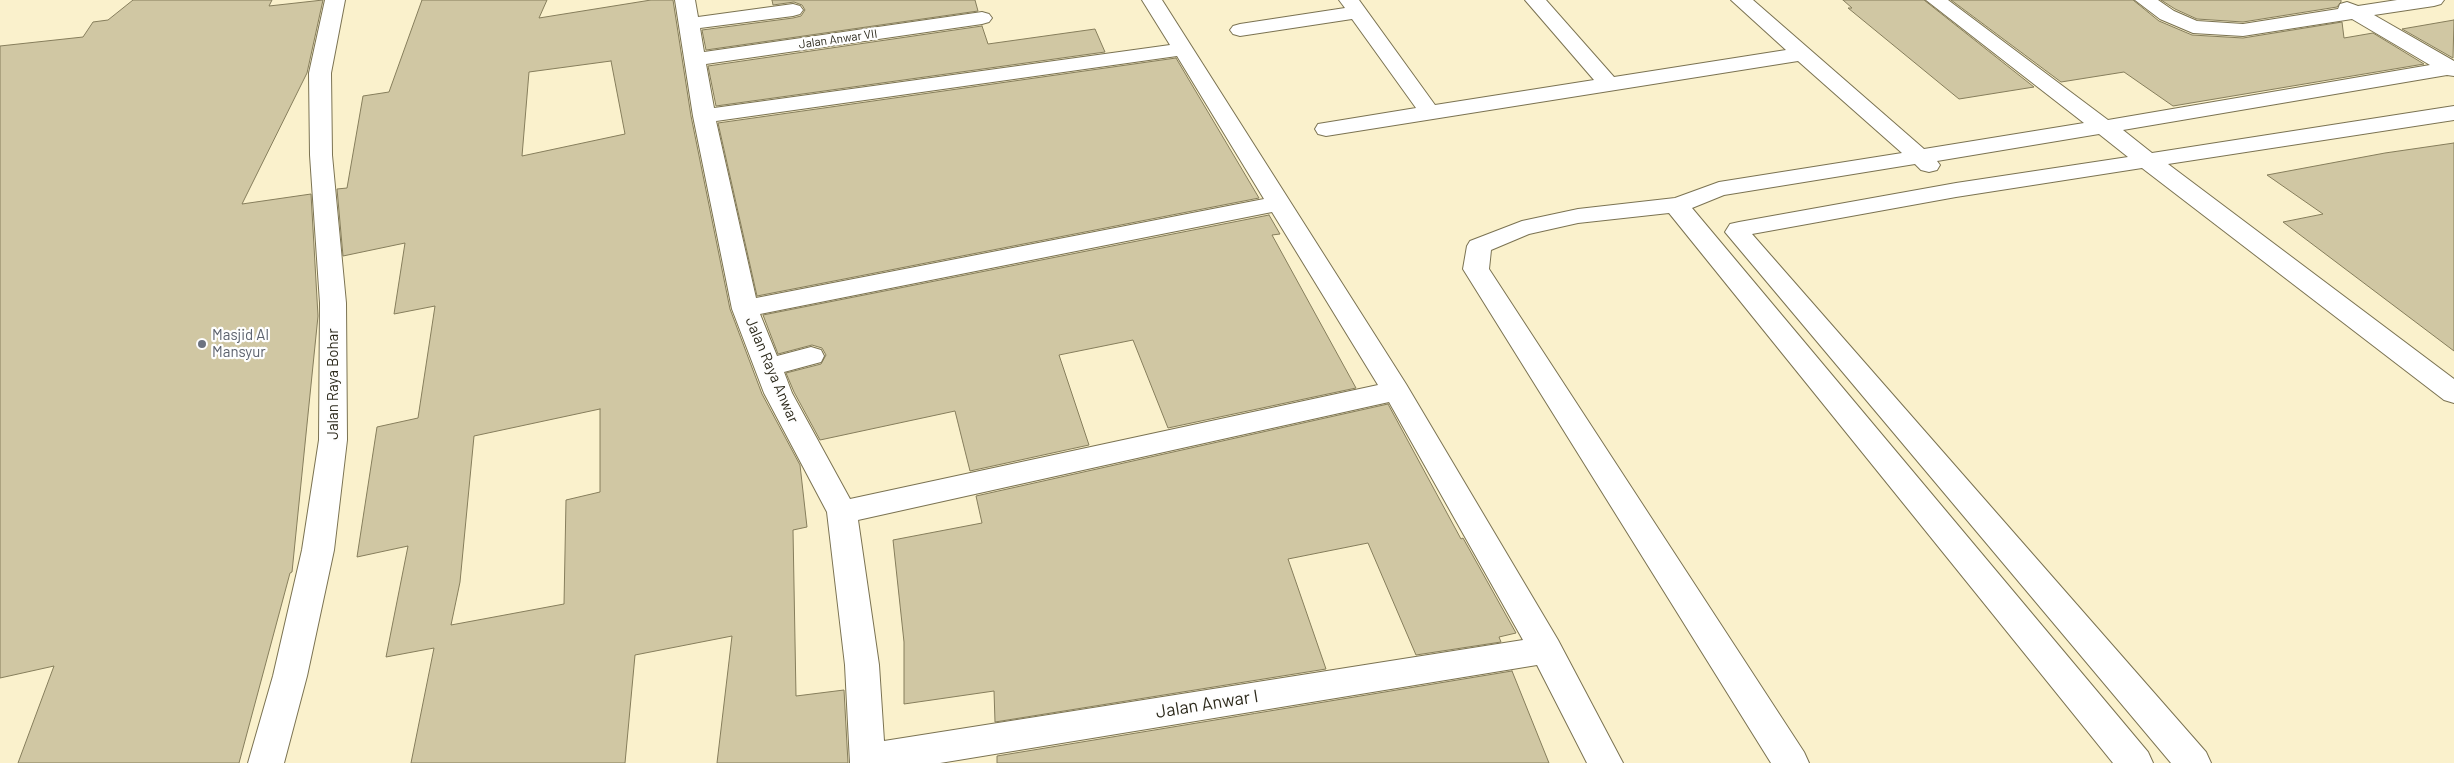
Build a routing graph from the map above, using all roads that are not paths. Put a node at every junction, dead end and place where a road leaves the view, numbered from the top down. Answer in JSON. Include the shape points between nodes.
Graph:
{"nodes":[{"id":1,"x":335,"y":0,"type":"edge"},
{"id":2,"x":1152,"y":0,"type":"edge"},
{"id":3,"x":1535,"y":0,"type":"edge"},
{"id":4,"x":1742,"y":0,"type":"edge"},
{"id":5,"x":1936,"y":0,"type":"edge"},
{"id":6,"x":2145,"y":0,"type":"edge"},
{"id":7,"x":2333,"y":0,"type":"edge"},
{"id":8,"x":2434,"y":0,"type":"edge"},
{"id":9,"x":1353,"y":6,"type":"edge"},
{"id":10,"x":793,"y":10,"type":"dead end"},
{"id":11,"x":686,"y":12,"type":"edge"},
{"id":12,"x":2353,"y":12,"type":"junction"},
{"id":13,"x":982,"y":18,"type":"dead end"},
{"id":14,"x":1240,"y":30,"type":"dead end"},
{"id":15,"x":1184,"y":49,"type":"junction"},
{"id":16,"x":1802,"y":54,"type":"junction"},
{"id":17,"x":694,"y":60,"type":"junction"},
{"id":18,"x":2453,"y":68,"type":"edge"},
{"id":19,"x":1609,"y":85,"type":"junction"},
{"id":20,"x":1430,"y":113,"type":"junction"},
{"id":21,"x":2454,"y":113,"type":"edge"},
{"id":22,"x":704,"y":116,"type":"junction"},
{"id":23,"x":2104,"y":127,"type":"junction"},
{"id":24,"x":1326,"y":129,"type":"dead end"},
{"id":25,"x":1920,"y":157,"type":"junction"},
{"id":26,"x":2150,"y":161,"type":"junction"},
{"id":27,"x":1956,"y":190,"type":"junction"},
{"id":28,"x":1280,"y":203,"type":"junction"},
{"id":29,"x":1679,"y":205,"type":"junction"},
{"id":30,"x":746,"y":309,"type":"junction"},
{"id":31,"x":811,"y":356,"type":"dead end"},
{"id":32,"x":769,"y":367,"type":"junction"},
{"id":33,"x":1396,"y":391,"type":"junction"},
{"id":34,"x":2454,"y":393,"type":"edge"},
{"id":35,"x":1958,"y":486,"type":"junction"},
{"id":36,"x":1912,"y":494,"type":"junction"},
{"id":37,"x":842,"y":512,"type":"junction"},
{"id":38,"x":1546,"y":650,"type":"junction"},
{"id":39,"x":868,"y":761,"type":"edge"},
{"id":40,"x":266,"y":763,"type":"edge"},
{"id":41,"x":1605,"y":763,"type":"edge"},
{"id":42,"x":1790,"y":763,"type":"edge"},
{"id":43,"x":2135,"y":763,"type":"edge"},
{"id":44,"x":2193,"y":763,"type":"edge"}],
"edges":[{"from":1,"to":40,"type":"street","name":"Jalan Raya Bohar","via":[[320,73],[321,155],[333,303],[333,440],[318,550],[290,676]]},
{"from":2,"to":15,"type":"street"},
{"from":3,"to":19,"type":"street"},
{"from":4,"to":16,"type":"street"},
{"from":5,"to":23,"type":"street"},
{"from":6,"to":12,"type":"street","via":[[2193,27],[2215,30],[2243,30]]},
{"from":7,"to":12,"type":"street"},
{"from":8,"to":12,"type":"street"},
{"from":9,"to":14,"type":"street"},
{"from":9,"to":20,"type":"street"},
{"from":10,"to":11,"type":"street"},
{"from":11,"to":17,"type":"street","name":"Jalan Raya Anwar"},
{"from":12,"to":18,"type":"street"},
{"from":13,"to":17,"type":"street","name":"Jalan Anwar VII"},
{"from":15,"to":22,"type":"street"},
{"from":15,"to":28,"type":"street"},
{"from":16,"to":19,"type":"street"},
{"from":16,"to":25,"type":"street"},
{"from":17,"to":22,"type":"street","name":"Jalan Raya Anwar"},
{"from":18,"to":23,"type":"street"},
{"from":19,"to":20,"type":"street"},
{"from":20,"to":24,"type":"street"},
{"from":21,"to":26,"type":"street"},
{"from":22,"to":30,"type":"street","name":"Jalan Raya Anwar"},
{"from":23,"to":25,"type":"street"},
{"from":23,"to":26,"type":"street"},
{"from":25,"to":27,"type":"street"},
{"from":25,"to":29,"type":"street","via":[[1719,189]]},
{"from":26,"to":27,"type":"street"},
{"from":26,"to":34,"type":"street"},
{"from":27,"to":35,"type":"street","via":[[1737,232]]},
{"from":28,"to":30,"type":"street"},
{"from":28,"to":33,"type":"street"},
{"from":29,"to":36,"type":"street","via":[[1681,213]]},
{"from":29,"to":42,"type":"street","via":[[1578,216],[1522,228],[1479,246],[1476,269]]},
{"from":30,"to":32,"type":"street","name":"Jalan Raya Anwar"},
{"from":31,"to":32,"type":"street"},
{"from":32,"to":37,"type":"street","name":"Jalan Raya Anwar","via":[[778,393]]},
{"from":33,"to":37,"type":"street"},
{"from":33,"to":38,"type":"street"},
{"from":35,"to":36,"type":"street"},
{"from":35,"to":44,"type":"street"},
{"from":36,"to":43,"type":"street"},
{"from":37,"to":39,"type":"street","name":"Jalan Raya Anwar","via":[[862,665]]},
{"from":38,"to":39,"type":"street","name":"Jalan Anwar I"},
{"from":38,"to":41,"type":"street"}]}
